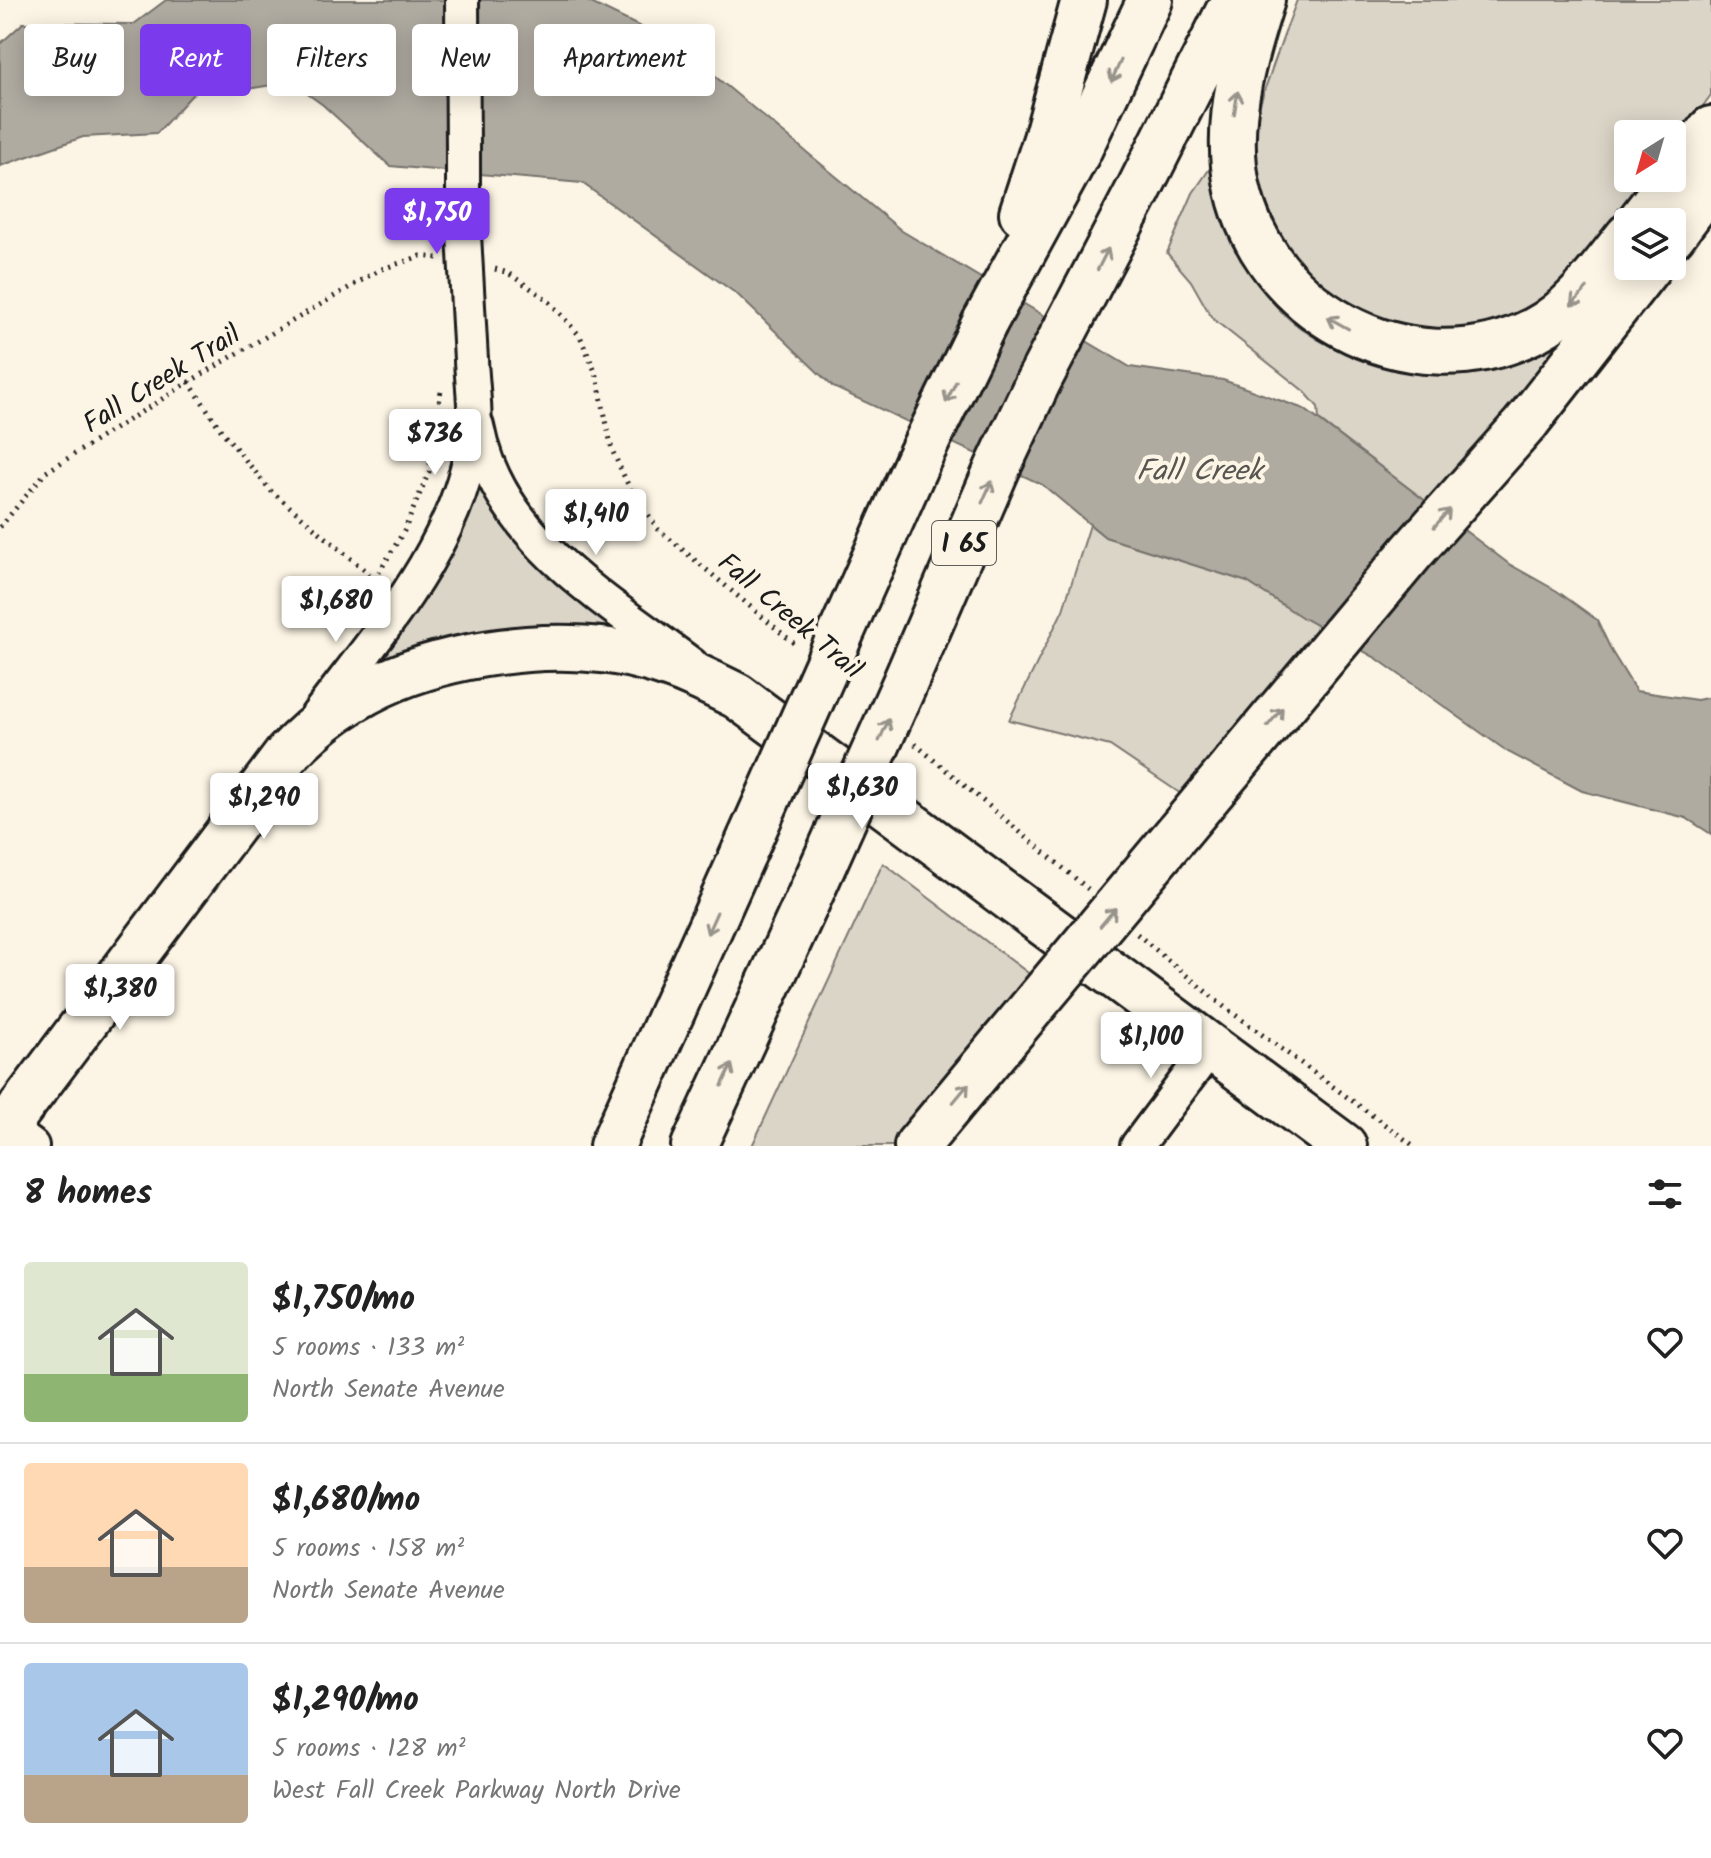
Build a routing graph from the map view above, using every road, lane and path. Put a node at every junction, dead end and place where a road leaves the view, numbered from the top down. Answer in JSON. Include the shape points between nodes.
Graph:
{"nodes":[{"id":1,"x":462,"y":0,"type":"edge"},
{"id":2,"x":1084,"y":0,"type":"edge"},
{"id":3,"x":1150,"y":0,"type":"edge"},
{"id":4,"x":1234,"y":0,"type":"edge"},
{"id":5,"x":1262,"y":0,"type":"edge"},
{"id":6,"x":1711,"y":129,"type":"edge"},
{"id":7,"x":1062,"y":146,"type":"junction"},
{"id":8,"x":1711,"y":184,"type":"edge"},
{"id":9,"x":1650,"y":208,"type":"edge"},
{"id":10,"x":1686,"y":217,"type":"edge"},
{"id":11,"x":1614,"y":253,"type":"edge"},
{"id":12,"x":446,"y":259,"type":"dead end"},
{"id":13,"x":483,"y":266,"type":"dead end"},
{"id":14,"x":1638,"y":280,"type":"edge"},
{"id":15,"x":443,"y":379,"type":"dead end"},
{"id":16,"x":189,"y":382,"type":"junction"},
{"id":17,"x":473,"y":398,"type":"junction"},
{"id":18,"x":0,"y":527,"type":"edge"},
{"id":19,"x":805,"y":653,"type":"dead end"},
{"id":20,"x":737,"y":696,"type":"junction"},
{"id":21,"x":915,"y":744,"type":"dead end"},
{"id":22,"x":287,"y":754,"type":"junction"},
{"id":23,"x":1093,"y":894,"type":"dead end"},
{"id":24,"x":1136,"y":932,"type":"dead end"},
{"id":25,"x":1211,"y":1047,"type":"junction"},
{"id":26,"x":13,"y":1136,"type":"edge"},
{"id":27,"x":612,"y":1146,"type":"edge"},
{"id":28,"x":694,"y":1146,"type":"edge"},
{"id":29,"x":917,"y":1146,"type":"edge"},
{"id":30,"x":1137,"y":1146,"type":"edge"},
{"id":31,"x":1344,"y":1146,"type":"edge"},
{"id":32,"x":1414,"y":1146,"type":"edge"}],
"edges":[{"from":1,"to":17,"type":"street","bridge":true,"via":[[463,217]]},
{"from":2,"to":7,"type":"main road"},
{"from":3,"to":7,"type":"main road","one_way":true},
{"from":28,"to":4,"type":"main road","number":"I 65","one_way":true,"bridge":true,"via":[[997,469]]},
{"from":11,"to":5,"type":"main road","one_way":true,"via":[[1567,309],[1532,332],[1498,344],[1455,350],[1404,347],[1357,334],[1330,319],[1279,275],[1258,242],[1236,180],[1234,113]]},
{"from":6,"to":9,"type":"main road"},
{"from":7,"to":27,"type":"main road","number":"I 65","one_way":true,"bridge":true},
{"from":8,"to":10,"type":"main road"},
{"from":12,"to":16,"type":"path","name":"Fall Creek Trail","via":[[421,256],[379,270]]},
{"from":13,"to":19,"type":"path","name":"Fall Creek Trail","via":[[508,273],[548,300],[580,336],[597,376],[612,450],[630,489],[658,529]]},
{"from":29,"to":14,"type":"main road","one_way":true,"bridge":true,"via":[[1411,553],[1526,423]]},
{"from":15,"to":16,"type":"path","via":[[429,472],[404,531],[375,579],[270,490]]},
{"from":16,"to":18,"type":"path","name":"Fall Creek Trail","via":[[46,472]]},
{"from":17,"to":20,"type":"street","via":[[490,465],[524,526],[575,576]]},
{"from":17,"to":22,"type":"street","via":[[472,449],[450,519],[385,625]]},
{"from":20,"to":22,"type":"main road","via":[[683,671],[623,653],[552,648],[485,653],[420,668],[373,688]]},
{"from":20,"to":25,"type":"main road"},
{"from":21,"to":23,"type":"path"},
{"from":22,"to":26,"type":"main road"},
{"from":24,"to":32,"type":"path","via":[[1223,1006]]},
{"from":25,"to":30,"type":"street"},
{"from":25,"to":31,"type":"main road"}]}
